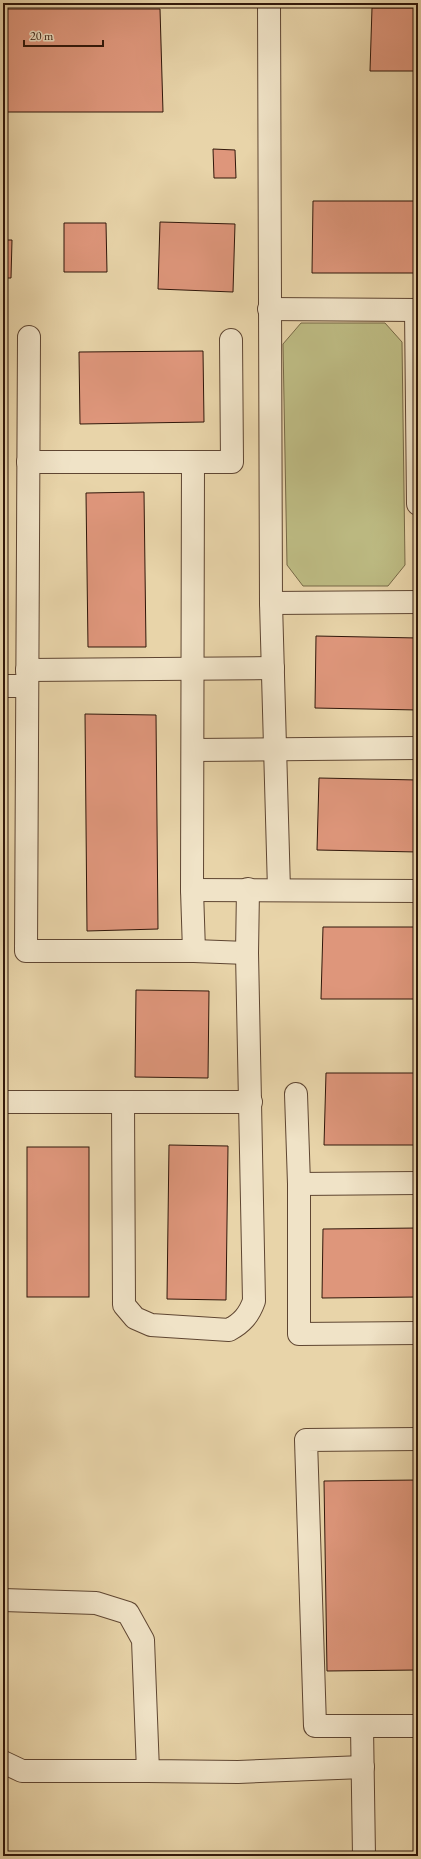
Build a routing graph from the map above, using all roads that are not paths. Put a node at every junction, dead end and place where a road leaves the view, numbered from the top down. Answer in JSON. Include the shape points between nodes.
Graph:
{"nodes":[{"id":1,"x":269,"y":3,"type":"edge"},
{"id":2,"x":269,"y":309,"type":"junction"},
{"id":3,"x":417,"y":310,"type":"edge"},
{"id":4,"x":29,"y":337,"type":"dead end"},
{"id":5,"x":230,"y":340,"type":"dead end"},
{"id":6,"x":28,"y":462,"type":"junction"},
{"id":7,"x":193,"y":462,"type":"junction"},
{"id":8,"x":418,"y":504,"type":"edge"},
{"id":9,"x":418,"y":602,"type":"edge"},
{"id":10,"x":271,"y":603,"type":"junction"},
{"id":11,"x":193,"y":668,"type":"junction"},
{"id":12,"x":273,"y":668,"type":"junction"},
{"id":13,"x":26,"y":678,"type":"junction"},
{"id":14,"x":3,"y":686,"type":"edge"},
{"id":15,"x":418,"y":748,"type":"edge"},
{"id":16,"x":193,"y":750,"type":"junction"},
{"id":17,"x":275,"y":750,"type":"junction"},
{"id":18,"x":248,"y":889,"type":"junction"},
{"id":19,"x":192,"y":890,"type":"junction"},
{"id":20,"x":279,"y":890,"type":"junction"},
{"id":21,"x":418,"y":891,"type":"edge"},
{"id":22,"x":194,"y":951,"type":"junction"},
{"id":23,"x":247,"y":953,"type":"junction"},
{"id":24,"x":296,"y":1094,"type":"dead end"},
{"id":25,"x":3,"y":1102,"type":"edge"},
{"id":26,"x":123,"y":1102,"type":"junction"},
{"id":27,"x":251,"y":1102,"type":"junction"},
{"id":28,"x":418,"y":1183,"type":"edge"},
{"id":29,"x":299,"y":1184,"type":"junction"},
{"id":30,"x":418,"y":1333,"type":"edge"},
{"id":31,"x":418,"y":1439,"type":"edge"},
{"id":32,"x":3,"y":1600,"type":"edge"},
{"id":33,"x":362,"y":1726,"type":"junction"},
{"id":34,"x":418,"y":1726,"type":"edge"},
{"id":35,"x":3,"y":1762,"type":"edge"},
{"id":36,"x":363,"y":1767,"type":"junction"},
{"id":37,"x":148,"y":1771,"type":"junction"},
{"id":38,"x":364,"y":1856,"type":"edge"}],
"edges":[{"from":1,"to":2,"type":"lane"},
{"from":2,"to":3,"type":"lane"},
{"from":2,"to":10,"type":"lane"},
{"from":3,"to":8,"type":"lane"},
{"from":4,"to":6,"type":"lane"},
{"from":5,"to":7,"type":"lane","via":[[232,462]]},
{"from":6,"to":7,"type":"lane"},
{"from":6,"to":13,"type":"lane"},
{"from":7,"to":11,"type":"lane"},
{"from":9,"to":10,"type":"lane"},
{"from":10,"to":12,"type":"lane"},
{"from":11,"to":12,"type":"lane"},
{"from":11,"to":13,"type":"lane"},
{"from":11,"to":16,"type":"lane"},
{"from":12,"to":17,"type":"lane"},
{"from":13,"to":14,"type":"lane"},
{"from":13,"to":22,"type":"lane","via":[[26,951]]},
{"from":15,"to":17,"type":"lane"},
{"from":16,"to":17,"type":"lane"},
{"from":16,"to":19,"type":"lane"},
{"from":17,"to":20,"type":"lane"},
{"from":18,"to":19,"type":"lane"},
{"from":18,"to":20,"type":"lane"},
{"from":18,"to":23,"type":"lane"},
{"from":19,"to":22,"type":"lane"},
{"from":20,"to":21,"type":"lane"},
{"from":22,"to":23,"type":"lane"},
{"from":23,"to":27,"type":"lane"},
{"from":24,"to":29,"type":"lane"},
{"from":25,"to":26,"type":"lane"},
{"from":26,"to":27,"type":"lane"},
{"from":26,"to":27,"type":"lane","via":[[124,1305],[135,1318],[151,1325],[229,1330],[250,1313],[254,1301]]},
{"from":28,"to":29,"type":"lane"},
{"from":29,"to":30,"type":"lane","via":[[299,1334]]},
{"from":31,"to":33,"type":"lane","via":[[306,1440],[315,1726]]},
{"from":32,"to":37,"type":"lane","via":[[96,1603],[128,1613],[143,1640]]},
{"from":33,"to":34,"type":"lane"},
{"from":33,"to":36,"type":"lane"},
{"from":35,"to":37,"type":"lane","via":[[22,1771]]},
{"from":36,"to":37,"type":"lane","via":[[238,1772]]},
{"from":36,"to":38,"type":"lane"}]}
